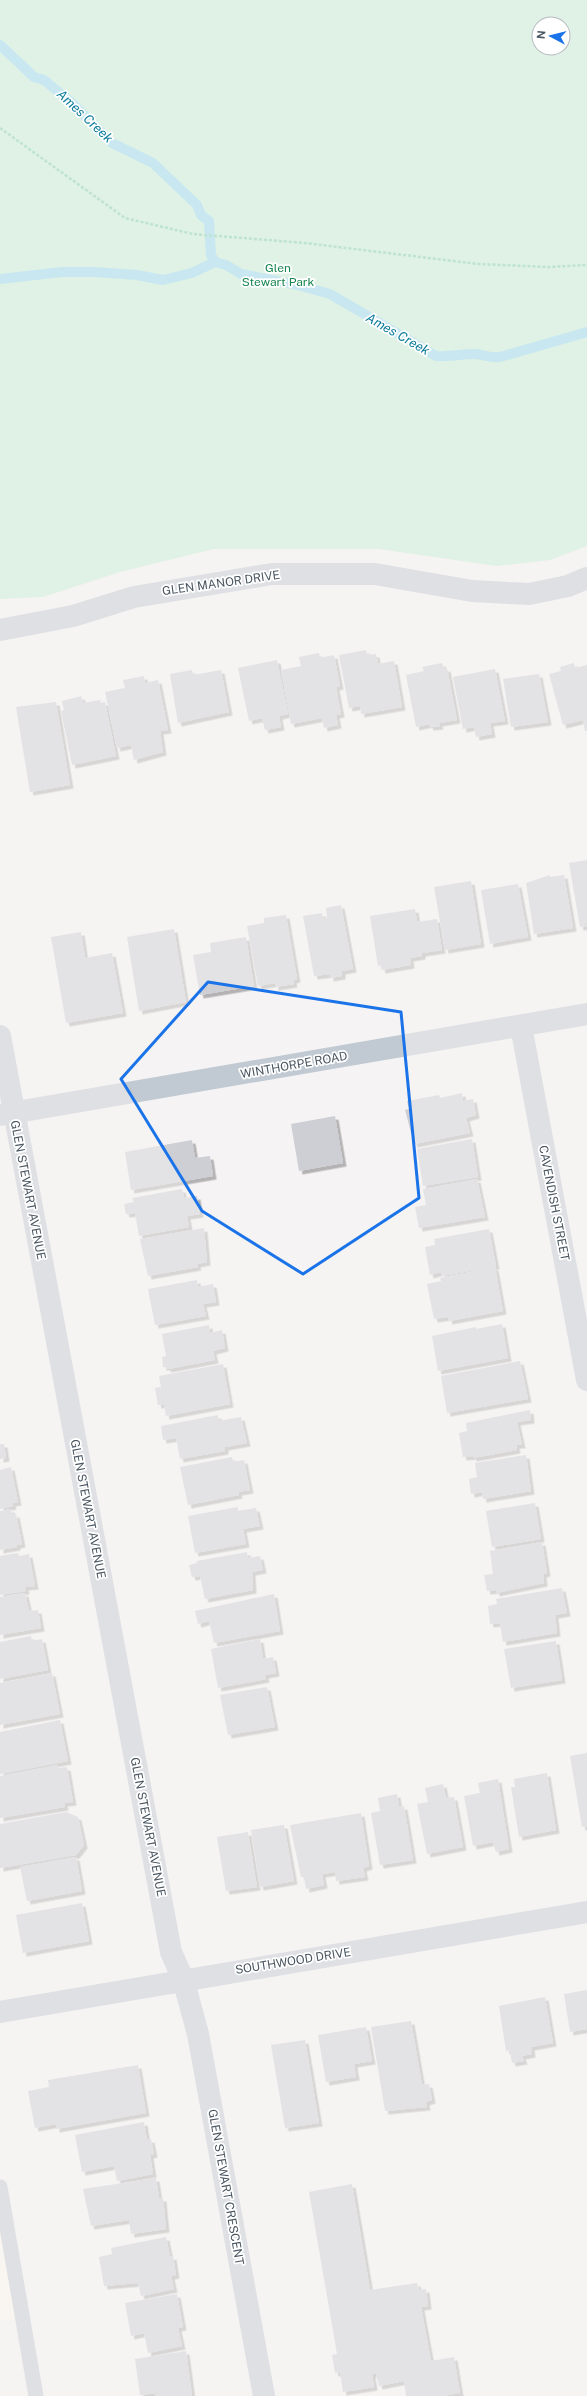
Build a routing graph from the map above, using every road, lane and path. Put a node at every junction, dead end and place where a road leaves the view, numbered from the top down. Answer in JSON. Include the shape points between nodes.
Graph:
{"nodes":[{"id":1,"x":0,"y":128,"type":"edge"},
{"id":2,"x":587,"y":265,"type":"edge"},
{"id":3,"x":587,"y":578,"type":"edge"},
{"id":4,"x":0,"y":630,"type":"edge"},
{"id":5,"x":587,"y":1014,"type":"edge"},
{"id":6,"x":521,"y":1026,"type":"junction"},
{"id":7,"x":0,"y":1036,"type":"edge"},
{"id":8,"x":7,"y":1114,"type":"edge"},
{"id":9,"x":587,"y":1380,"type":"edge"},
{"id":10,"x":587,"y":1912,"type":"edge"},
{"id":11,"x":183,"y":1979,"type":"junction"},
{"id":12,"x":0,"y":2012,"type":"edge"},
{"id":13,"x":0,"y":2186,"type":"edge"},
{"id":14,"x":36,"y":2396,"type":"edge"},
{"id":15,"x":264,"y":2396,"type":"edge"}],
"edges":[{"from":1,"to":2,"type":"path","via":[[125,218],[203,235],[305,243],[478,264],[549,267]]},
{"from":3,"to":4,"type":"street","name":"GLEN MANOR DRIVE","via":[[568,586],[529,594],[472,591],[375,574],[272,574],[134,597],[73,616]]},
{"from":5,"to":6,"type":"street","name":"WINTHORPE ROAD"},
{"from":6,"to":8,"type":"street","name":"WINTHORPE ROAD"},
{"from":6,"to":9,"type":"street","name":"CAVENDISH STREET"},
{"from":7,"to":8,"type":"street","name":"GLEN STEWART AVENUE"},
{"from":8,"to":11,"type":"street","name":"GLEN STEWART AVENUE","via":[[171,1952]]},
{"from":10,"to":11,"type":"street","name":"SOUTHWOOD DRIVE"},
{"from":11,"to":12,"type":"street","name":"SOUTHWOOD DRIVE"},
{"from":11,"to":15,"type":"street","name":"GLEN STEWART CRESCENT","via":[[198,2034]]},
{"from":13,"to":14,"type":"lane"}]}
